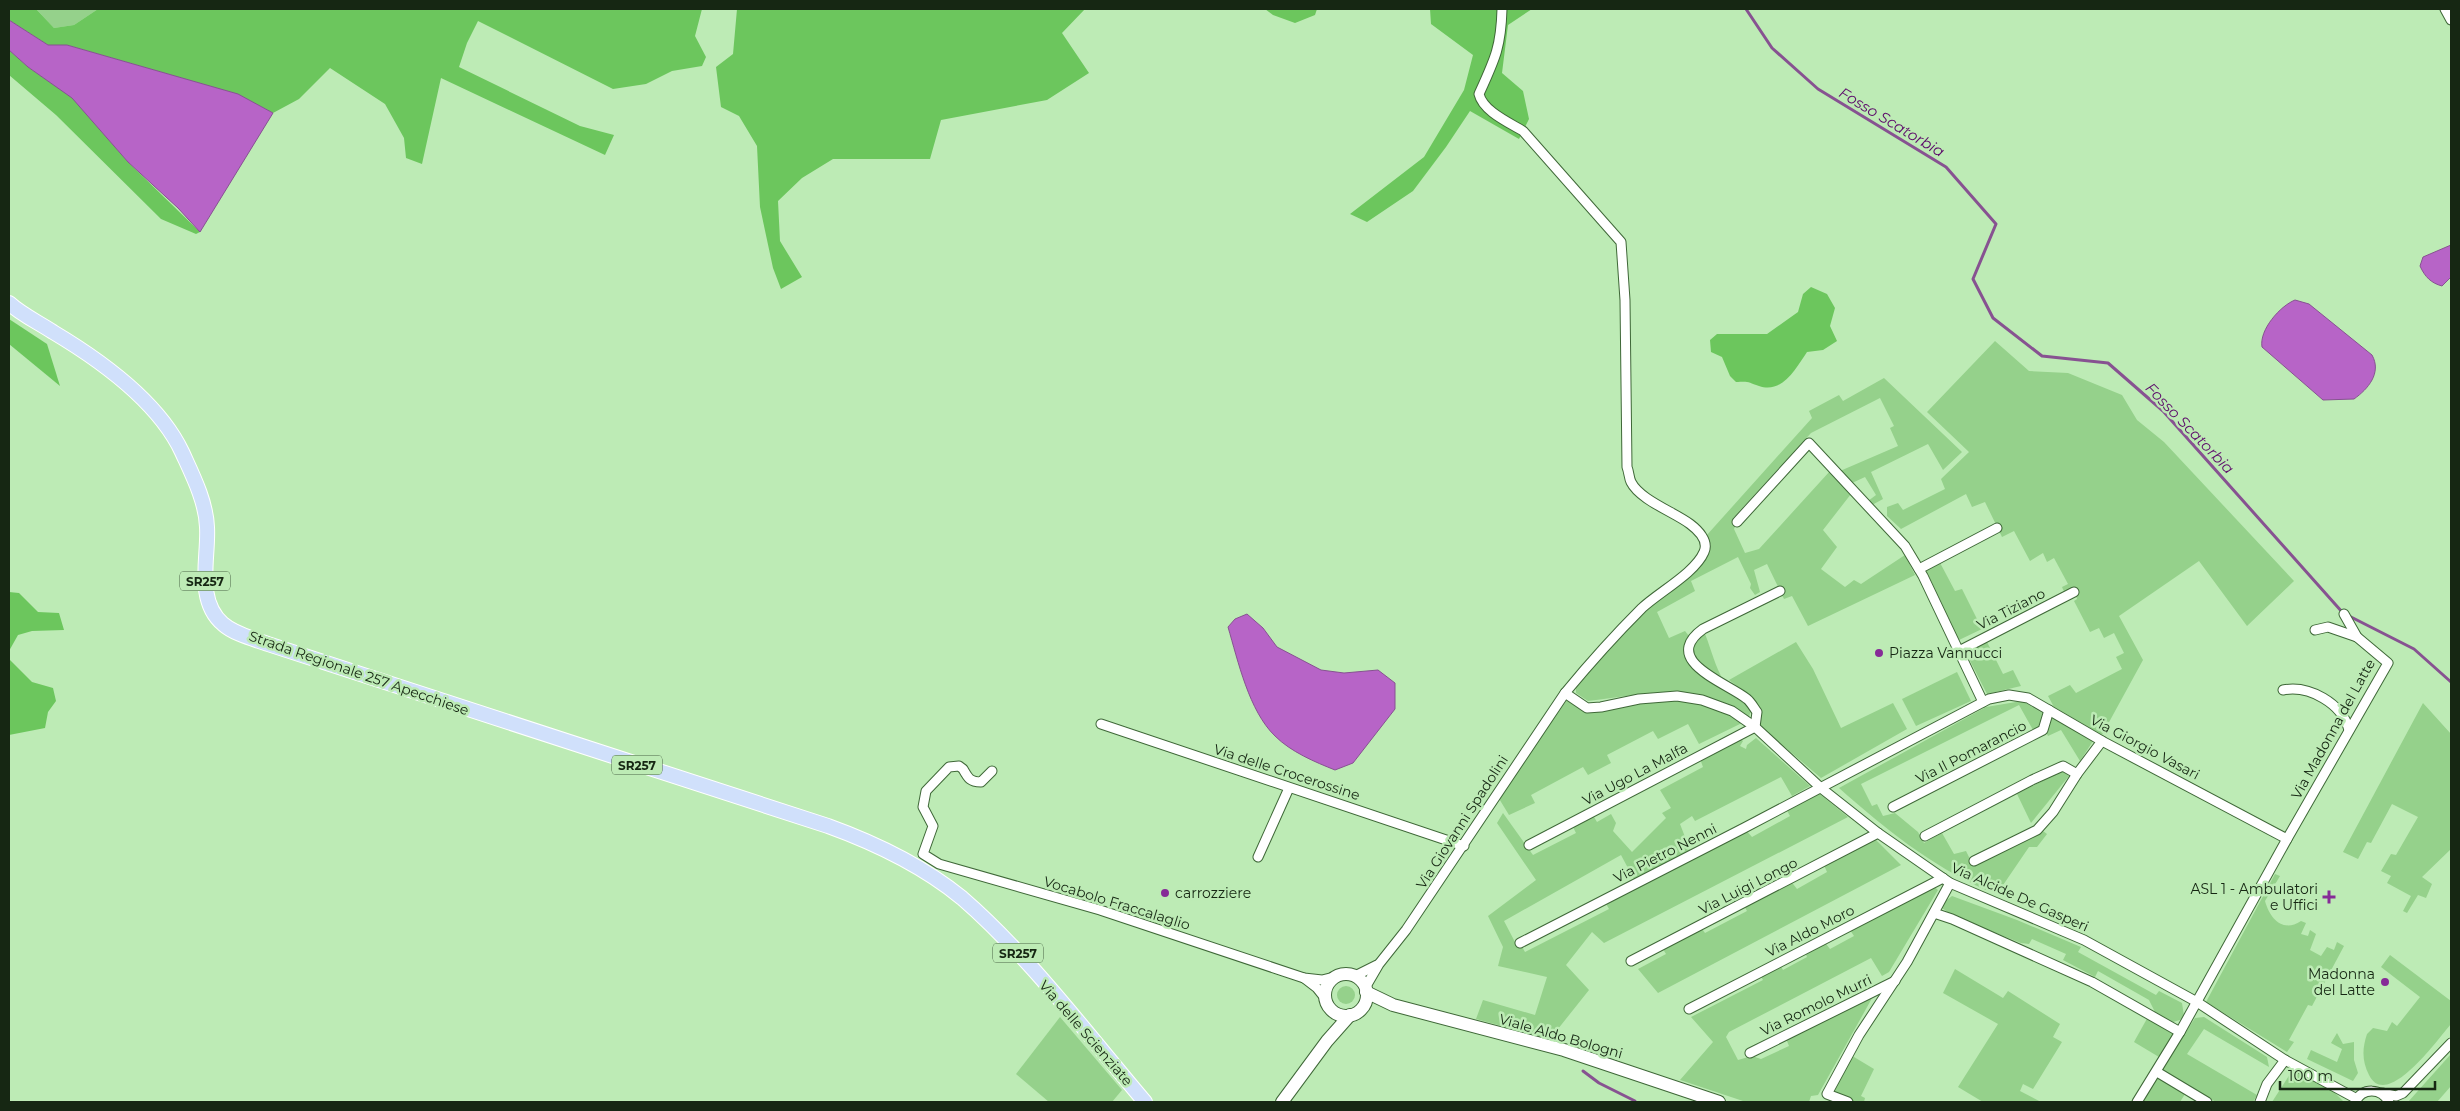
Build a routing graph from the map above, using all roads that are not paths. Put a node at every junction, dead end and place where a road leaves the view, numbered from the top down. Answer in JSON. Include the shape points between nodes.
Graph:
{"nodes":[{"id":1,"x":1502,"y":9,"type":"edge"},
{"id":2,"x":2444,"y":9,"type":"edge"},
{"id":3,"x":2451,"y":20,"type":"edge"},
{"id":4,"x":9,"y":303,"type":"edge"},
{"id":5,"x":1737,"y":522,"type":"dead end"},
{"id":6,"x":1998,"y":528,"type":"dead end"},
{"id":7,"x":1919,"y":569,"type":"junction"},
{"id":8,"x":1780,"y":591,"type":"dead end"},
{"id":9,"x":2074,"y":592,"type":"dead end"},
{"id":10,"x":2344,"y":614,"type":"dead end"},
{"id":11,"x":2315,"y":630,"type":"dead end"},
{"id":12,"x":2357,"y":637,"type":"junction"},
{"id":13,"x":1959,"y":651,"type":"junction"},
{"id":14,"x":2282,"y":690,"type":"dead end"},
{"id":15,"x":1565,"y":694,"type":"junction"},
{"id":16,"x":1984,"y":702,"type":"junction"},
{"id":17,"x":2049,"y":710,"type":"junction"},
{"id":18,"x":1101,"y":724,"type":"dead end"},
{"id":19,"x":1755,"y":727,"type":"junction"},
{"id":20,"x":2349,"y":730,"type":"junction"},
{"id":21,"x":2102,"y":741,"type":"junction"},
{"id":22,"x":992,"y":771,"type":"dead end"},
{"id":23,"x":2077,"y":774,"type":"junction"},
{"id":24,"x":1289,"y":788,"type":"junction"},
{"id":25,"x":1821,"y":788,"type":"junction"},
{"id":26,"x":1893,"y":807,"type":"dead end"},
{"id":27,"x":1878,"y":833,"type":"junction"},
{"id":28,"x":1925,"y":836,"type":"dead end"},
{"id":29,"x":860,"y":838,"type":"joint"},
{"id":30,"x":2287,"y":839,"type":"junction"},
{"id":31,"x":1464,"y":846,"type":"junction"},
{"id":32,"x":1528,"y":846,"type":"dead end"},
{"id":33,"x":1258,"y":857,"type":"dead end"},
{"id":34,"x":1974,"y":861,"type":"dead end"},
{"id":35,"x":1947,"y":881,"type":"junction"},
{"id":36,"x":1934,"y":913,"type":"junction"},
{"id":37,"x":1520,"y":943,"type":"dead end"},
{"id":38,"x":1631,"y":961,"type":"dead end"},
{"id":39,"x":1379,"y":964,"type":"junction"},
{"id":40,"x":1355,"y":976,"type":"junction"},
{"id":41,"x":1334,"y":977,"type":"junction"},
{"id":42,"x":1304,"y":978,"type":"junction"},
{"id":43,"x":1895,"y":981,"type":"junction"},
{"id":44,"x":1366,"y":990,"type":"junction"},
{"id":45,"x":2196,"y":1002,"type":"junction"},
{"id":46,"x":1328,"y":1004,"type":"junction"},
{"id":47,"x":1393,"y":1006,"type":"junction"},
{"id":48,"x":1689,"y":1009,"type":"dead end"},
{"id":49,"x":1354,"y":1013,"type":"junction"},
{"id":50,"x":2180,"y":1032,"type":"junction"},
{"id":51,"x":1327,"y":1041,"type":"junction"},
{"id":52,"x":2451,"y":1043,"type":"edge"},
{"id":53,"x":1750,"y":1053,"type":"dead end"},
{"id":54,"x":2285,"y":1060,"type":"junction"},
{"id":55,"x":2157,"y":1072,"type":"junction"},
{"id":56,"x":2382,"y":1093,"type":"junction"},
{"id":57,"x":2403,"y":1093,"type":"junction"},
{"id":58,"x":2356,"y":1100,"type":"edge"},
{"id":59,"x":1146,"y":1102,"type":"edge"},
{"id":60,"x":1282,"y":1102,"type":"edge"},
{"id":61,"x":1714,"y":1102,"type":"edge"},
{"id":62,"x":1848,"y":1102,"type":"edge"},
{"id":63,"x":2137,"y":1102,"type":"edge"},
{"id":64,"x":2207,"y":1102,"type":"edge"},
{"id":65,"x":2260,"y":1102,"type":"edge"},
{"id":66,"x":2390,"y":1102,"type":"edge"},
{"id":67,"x":2398,"y":1102,"type":"edge"}],
"edges":[{"from":1,"to":15,"type":"street","name":"Via Giovanni Spadolini","via":[[1497,55],[1479,94],[1480,100],[1523,131],[1539,147],[1621,242],[1631,482],[1639,492],[1690,524],[1705,542],[1705,552],[1699,560],[1643,607]]},
{"from":2,"to":3,"type":"street"},
{"from":4,"to":29,"type":"main road","name":"Strada Regionale 257 Apecchiese","number":"SR257","via":[[117,376],[154,410],[181,449],[199,492],[207,526],[204,577],[210,604],[223,624],[268,644],[751,799]]},
{"from":5,"to":7,"type":"street","via":[[1808,443],[1905,546]]},
{"from":6,"to":7,"type":"street"},
{"from":7,"to":13,"type":"street"},
{"from":8,"to":19,"type":"street","via":[[1704,628],[1694,636],[1689,647],[1692,660],[1706,675],[1747,700],[1757,712]]},
{"from":9,"to":13,"type":"street","name":"Via Tiziano"},
{"from":10,"to":12,"type":"street","name":"Via Madonna del Latte"},
{"from":11,"to":12,"type":"street","via":[[2328,627]]},
{"from":12,"to":20,"type":"street","name":"Via Madonna del Latte","via":[[2388,663]]},
{"from":13,"to":16,"type":"street"},
{"from":14,"to":20,"type":"street","via":[[2305,689],[2328,702],[2343,714]]},
{"from":15,"to":19,"type":"street","name":"Via Alcide De Gasperi","via":[[1587,708],[1658,697],[1702,700],[1732,711]]},
{"from":15,"to":31,"type":"street","name":"Via Giovanni Spadolini"},
{"from":16,"to":17,"type":"street","name":"Via Giorgio Vasari","via":[[2009,694],[2028,698]]},
{"from":16,"to":25,"type":"street","name":"Via Giorgio Vasari"},
{"from":17,"to":21,"type":"street","name":"Via Giorgio Vasari"},
{"from":17,"to":26,"type":"street","name":"Via Il Pomarancio","via":[[2043,730]]},
{"from":18,"to":24,"type":"street","name":"Via delle Crocerossine"},
{"from":19,"to":25,"type":"street","name":"Via Alcide De Gasperi"},
{"from":19,"to":32,"type":"street","name":"Via Ugo La Malfa"},
{"from":20,"to":30,"type":"street","name":"Via Madonna del Latte"},
{"from":21,"to":23,"type":"street"},
{"from":21,"to":30,"type":"street","name":"Via Giorgio Vasari"},
{"from":22,"to":42,"type":"street","name":"Vocabolo Fraccalaglio","via":[[981,782],[974,782],[964,769],[949,767],[926,791],[923,808],[933,826],[923,854],[940,864],[1100,910]]},
{"from":23,"to":28,"type":"street","via":[[2063,766]]},
{"from":23,"to":34,"type":"street","via":[[2053,812],[2037,830]]},
{"from":24,"to":31,"type":"street","name":"Via delle Crocerossine"},
{"from":24,"to":33,"type":"street"},
{"from":25,"to":27,"type":"street","name":"Via Alcide De Gasperi"},
{"from":25,"to":37,"type":"street","name":"Via Pietro Nenni"},
{"from":27,"to":35,"type":"street","name":"Via Alcide De Gasperi"},
{"from":27,"to":38,"type":"street","name":"Via Luigi Longo"},
{"from":29,"to":59,"type":"main road","name":"Via delle Scienziate","number":"SR257","via":[[921,869],[961,898],[1012,947]]},
{"from":30,"to":45,"type":"street"},
{"from":31,"to":39,"type":"street","name":"Via Giovanni Spadolini"},
{"from":35,"to":36,"type":"street","name":"Via Romolo Murri"},
{"from":35,"to":45,"type":"street","name":"Via Alcide De Gasperi","via":[[2078,937]]},
{"from":35,"to":48,"type":"street","name":"Via Aldo Moro"},
{"from":36,"to":43,"type":"street","name":"Via Romolo Murri"},
{"from":36,"to":50,"type":"street","via":[[1952,918],[2092,982]]},
{"from":39,"to":40,"type":"street","name":"Via Giovanni Spadolini"},
{"from":39,"to":44,"type":"street","name":"Via Giovanni Spadolini"},
{"from":40,"to":41,"type":"main road"},
{"from":40,"to":44,"type":"main road"},
{"from":41,"to":42,"type":"street","via":[[1322,980]]},
{"from":41,"to":46,"type":"main road","via":[[1326,986]]},
{"from":42,"to":46,"type":"street","via":[[1317,988]]},
{"from":43,"to":53,"type":"street","name":"Via Romolo Murri"},
{"from":43,"to":62,"type":"street","name":"Via Romolo Murri","via":[[1827,1094]]},
{"from":44,"to":47,"type":"main road","name":"Viale Aldo Bologni"},
{"from":44,"to":49,"type":"main road","via":[[1365,1002]]},
{"from":45,"to":50,"type":"street"},
{"from":45,"to":54,"type":"street","name":"Via Alcide De Gasperi"},
{"from":46,"to":49,"type":"main road","via":[[1336,1013]]},
{"from":46,"to":51,"type":"main road"},
{"from":47,"to":49,"type":"main road","name":"Viale Aldo Bologni","via":[[1375,1006]]},
{"from":47,"to":61,"type":"main road","name":"Viale Aldo Bologni","via":[[1564,1050]]},
{"from":49,"to":51,"type":"main road"},
{"from":50,"to":55,"type":"street"},
{"from":51,"to":60,"type":"main road"},
{"from":52,"to":57,"type":"street"},
{"from":54,"to":58,"type":"street","name":"Via Alcide De Gasperi"},
{"from":54,"to":65,"type":"street","via":[[2266,1084]]},
{"from":55,"to":63,"type":"street"},
{"from":55,"to":64,"type":"street"},
{"from":56,"to":57,"type":"street","via":[[2396,1096]]},
{"from":56,"to":58,"type":"street","via":[[2369,1091]]},
{"from":56,"to":66,"type":"street"},
{"from":57,"to":67,"type":"street"}]}
